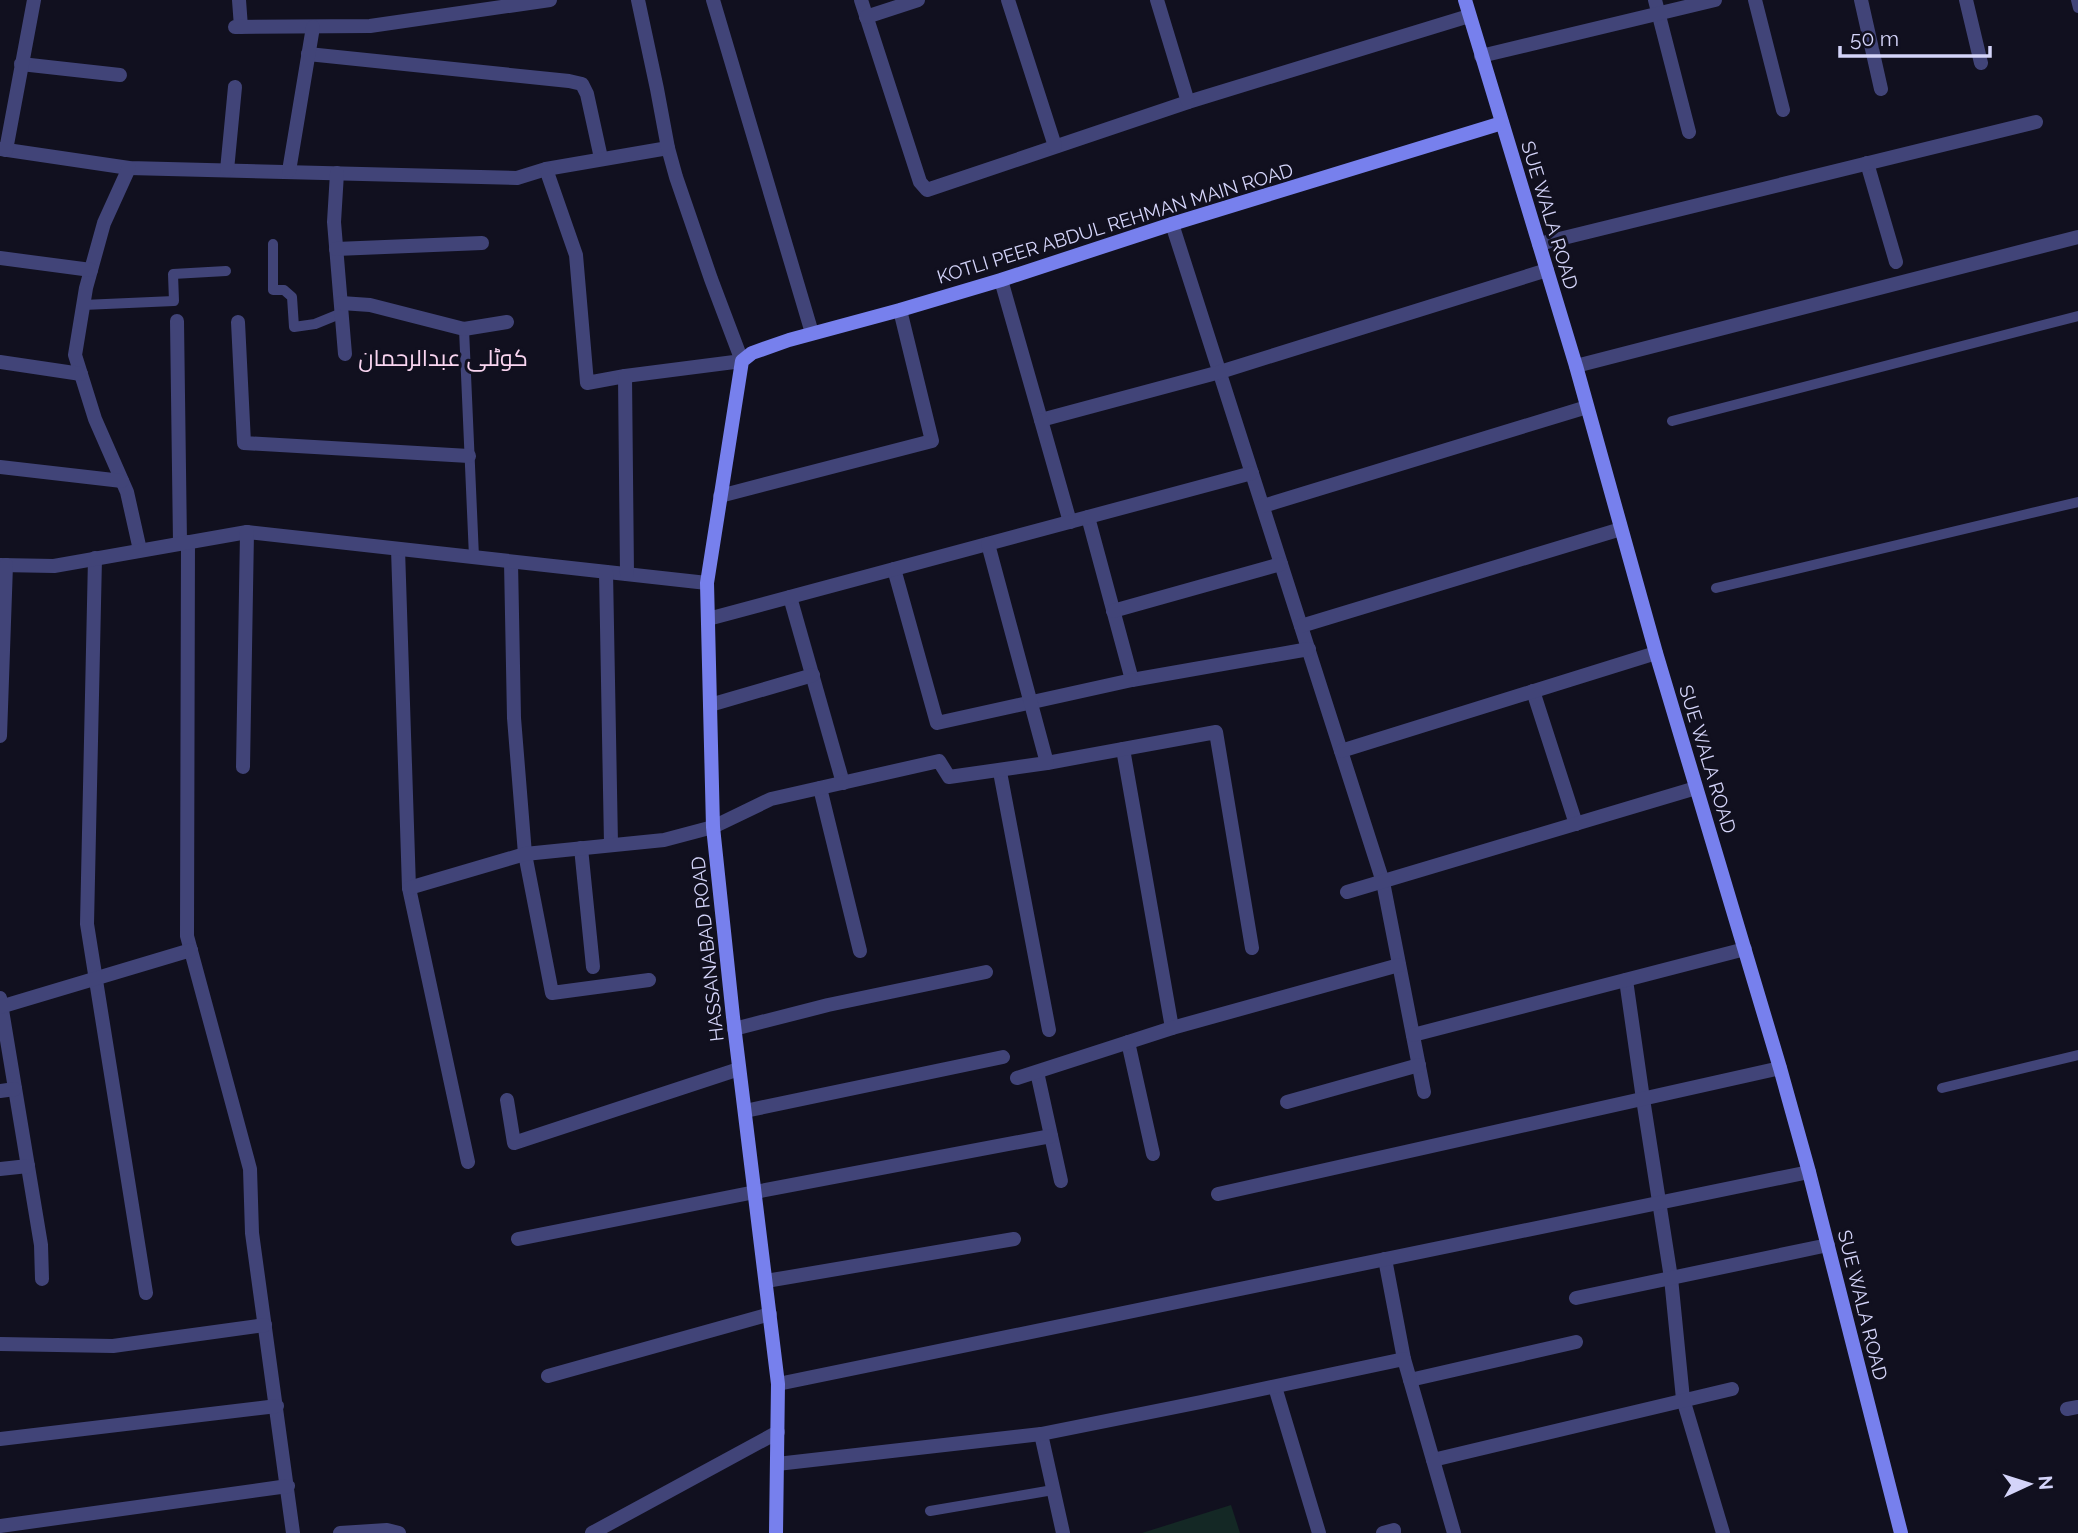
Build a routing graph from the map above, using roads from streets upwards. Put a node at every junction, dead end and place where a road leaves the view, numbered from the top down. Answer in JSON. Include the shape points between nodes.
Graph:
{"nodes":[{"id":1,"x":34,"y":0,"type":"edge"},
{"id":2,"x":239,"y":0,"type":"edge"},
{"id":3,"x":550,"y":0,"type":"edge"},
{"id":4,"x":638,"y":0,"type":"edge"},
{"id":5,"x":713,"y":0,"type":"edge"},
{"id":6,"x":861,"y":0,"type":"edge"},
{"id":7,"x":918,"y":0,"type":"edge"},
{"id":8,"x":1008,"y":0,"type":"edge"},
{"id":9,"x":1157,"y":0,"type":"edge"},
{"id":10,"x":1465,"y":0,"type":"edge"},
{"id":11,"x":1715,"y":0,"type":"edge"},
{"id":12,"x":1755,"y":0,"type":"edge"},
{"id":13,"x":1861,"y":0,"type":"edge"},
{"id":14,"x":1966,"y":0,"type":"edge"},
{"id":15,"x":1656,"y":7,"type":"edge"},
{"id":16,"x":1469,"y":16,"type":"junction"},
{"id":17,"x":866,"y":17,"type":"junction"},
{"id":18,"x":313,"y":27,"type":"junction"},
{"id":19,"x":308,"y":54,"type":"junction"},
{"id":20,"x":1481,"y":56,"type":"junction"},
{"id":21,"x":1981,"y":62,"type":"dead end"},
{"id":22,"x":21,"y":64,"type":"junction"},
{"id":23,"x":120,"y":75,"type":"dead end"},
{"id":24,"x":235,"y":88,"type":"dead end"},
{"id":25,"x":1881,"y":89,"type":"dead end"},
{"id":26,"x":1188,"y":102,"type":"junction"},
{"id":27,"x":1783,"y":110,"type":"dead end"},
{"id":28,"x":2036,"y":122,"type":"dead end"},
{"id":29,"x":1502,"y":123,"type":"junction"},
{"id":30,"x":1689,"y":132,"type":"dead end"},
{"id":31,"x":1055,"y":146,"type":"junction"},
{"id":32,"x":668,"y":148,"type":"junction"},
{"id":33,"x":3,"y":150,"type":"edge"},
{"id":34,"x":601,"y":159,"type":"junction"},
{"id":35,"x":1867,"y":163,"type":"junction"},
{"id":36,"x":130,"y":168,"type":"junction"},
{"id":37,"x":546,"y":169,"type":"junction"},
{"id":38,"x":227,"y":170,"type":"junction"},
{"id":39,"x":289,"y":171,"type":"junction"},
{"id":40,"x":337,"y":173,"type":"junction"},
{"id":41,"x":1172,"y":224,"type":"junction"},
{"id":42,"x":2078,"y":237,"type":"edge"},
{"id":43,"x":482,"y":243,"type":"dead end"},
{"id":44,"x":1539,"y":244,"type":"junction"},
{"id":45,"x":336,"y":249,"type":"junction"},
{"id":46,"x":0,"y":258,"type":"edge"},
{"id":47,"x":1896,"y":262,"type":"dead end"},
{"id":48,"x":91,"y":270,"type":"junction"},
{"id":49,"x":1547,"y":270,"type":"junction"},
{"id":50,"x":1001,"y":280,"type":"junction"},
{"id":51,"x":341,"y":308,"type":"junction"},
{"id":52,"x":900,"y":310,"type":"junction"},
{"id":53,"x":177,"y":321,"type":"dead end"},
{"id":54,"x":238,"y":322,"type":"dead end"},
{"id":55,"x":507,"y":322,"type":"dead end"},
{"id":56,"x":813,"y":333,"type":"junction"},
{"id":57,"x":345,"y":354,"type":"dead end"},
{"id":58,"x":742,"y":361,"type":"junction"},
{"id":59,"x":0,"y":362,"type":"edge"},
{"id":60,"x":1576,"y":366,"type":"junction"},
{"id":61,"x":1220,"y":372,"type":"junction"},
{"id":62,"x":81,"y":374,"type":"junction"},
{"id":63,"x":625,"y":376,"type":"junction"},
{"id":64,"x":1587,"y":407,"type":"junction"},
{"id":65,"x":1041,"y":420,"type":"junction"},
{"id":66,"x":469,"y":456,"type":"road end"},
{"id":67,"x":0,"y":467,"type":"edge"},
{"id":68,"x":1252,"y":473,"type":"junction"},
{"id":69,"x":122,"y":481,"type":"junction"},
{"id":70,"x":720,"y":496,"type":"junction"},
{"id":71,"x":1263,"y":506,"type":"junction"},
{"id":72,"x":1088,"y":517,"type":"junction"},
{"id":73,"x":1070,"y":522,"type":"junction"},
{"id":74,"x":1621,"y":529,"type":"junction"},
{"id":75,"x":247,"y":532,"type":"junction"},
{"id":76,"x":184,"y":543,"type":"junction"},
{"id":77,"x":988,"y":544,"type":"junction"},
{"id":78,"x":398,"y":549,"type":"junction"},
{"id":79,"x":140,"y":550,"type":"junction"},
{"id":80,"x":95,"y":558,"type":"junction"},
{"id":81,"x":511,"y":562,"type":"junction"},
{"id":82,"x":1281,"y":564,"type":"junction"},
{"id":83,"x":3,"y":565,"type":"edge"},
{"id":84,"x":894,"y":569,"type":"junction"},
{"id":85,"x":606,"y":572,"type":"junction"},
{"id":86,"x":627,"y":574,"type":"junction"},
{"id":87,"x":707,"y":583,"type":"junction"},
{"id":88,"x":790,"y":597,"type":"junction"},
{"id":89,"x":1113,"y":611,"type":"junction"},
{"id":90,"x":708,"y":619,"type":"junction"},
{"id":91,"x":1301,"y":626,"type":"junction"},
{"id":92,"x":1308,"y":649,"type":"junction"},
{"id":93,"x":1656,"y":653,"type":"junction"},
{"id":94,"x":813,"y":675,"type":"junction"},
{"id":95,"x":1132,"y":680,"type":"junction"},
{"id":96,"x":1534,"y":691,"type":"junction"},
{"id":97,"x":1031,"y":703,"type":"junction"},
{"id":98,"x":710,"y":705,"type":"junction"},
{"id":99,"x":0,"y":736,"type":"edge"},
{"id":100,"x":1123,"y":749,"type":"junction"},
{"id":101,"x":1341,"y":751,"type":"junction"},
{"id":102,"x":1047,"y":763,"type":"junction"},
{"id":103,"x":243,"y":767,"type":"dead end"},
{"id":104,"x":1000,"y":772,"type":"junction"},
{"id":105,"x":843,"y":783,"type":"junction"},
{"id":106,"x":820,"y":788,"type":"junction"},
{"id":107,"x":1696,"y":788,"type":"junction"},
{"id":108,"x":1576,"y":824,"type":"junction"},
{"id":109,"x":713,"y":827,"type":"junction"},
{"id":110,"x":611,"y":845,"type":"junction"},
{"id":111,"x":582,"y":848,"type":"junction"},
{"id":112,"x":526,"y":855,"type":"junction"},
{"id":113,"x":1383,"y":882,"type":"junction"},
{"id":114,"x":409,"y":888,"type":"junction"},
{"id":115,"x":1347,"y":892,"type":"dead end"},
{"id":116,"x":1252,"y":948,"type":"dead end"},
{"id":117,"x":1745,"y":949,"type":"junction"},
{"id":118,"x":191,"y":950,"type":"junction"},
{"id":119,"x":860,"y":951,"type":"dead end"},
{"id":120,"x":1399,"y":965,"type":"junction"},
{"id":121,"x":593,"y":967,"type":"dead end"},
{"id":122,"x":986,"y":972,"type":"dead end"},
{"id":123,"x":96,"y":978,"type":"junction"},
{"id":124,"x":649,"y":980,"type":"dead end"},
{"id":125,"x":1626,"y":980,"type":"junction"},
{"id":126,"x":1,"y":1004,"type":"edge"},
{"id":127,"x":1172,"y":1028,"type":"junction"},
{"id":128,"x":734,"y":1029,"type":"junction"},
{"id":129,"x":1049,"y":1030,"type":"dead end"},
{"id":130,"x":1413,"y":1034,"type":"junction"},
{"id":131,"x":1128,"y":1042,"type":"junction"},
{"id":132,"x":1003,"y":1056,"type":"dead end"},
{"id":133,"x":1419,"y":1065,"type":"junction"},
{"id":134,"x":1780,"y":1068,"type":"junction"},
{"id":135,"x":739,"y":1069,"type":"junction"},
{"id":136,"x":1037,"y":1072,"type":"junction"},
{"id":137,"x":1017,"y":1078,"type":"dead end"},
{"id":138,"x":15,"y":1089,"type":"junction"},
{"id":139,"x":0,"y":1091,"type":"edge"},
{"id":140,"x":1424,"y":1092,"type":"dead end"},
{"id":141,"x":1643,"y":1099,"type":"junction"},
{"id":142,"x":507,"y":1100,"type":"dead end"},
{"id":143,"x":1287,"y":1102,"type":"dead end"},
{"id":144,"x":745,"y":1111,"type":"junction"},
{"id":145,"x":1051,"y":1136,"type":"junction"},
{"id":146,"x":1153,"y":1154,"type":"dead end"},
{"id":147,"x":468,"y":1162,"type":"dead end"},
{"id":148,"x":28,"y":1166,"type":"junction"},
{"id":149,"x":0,"y":1169,"type":"edge"},
{"id":150,"x":1809,"y":1172,"type":"junction"},
{"id":151,"x":1061,"y":1181,"type":"dead end"},
{"id":152,"x":755,"y":1192,"type":"junction"},
{"id":153,"x":1218,"y":1195,"type":"dead end"},
{"id":154,"x":1659,"y":1203,"type":"junction"},
{"id":155,"x":518,"y":1239,"type":"dead end"},
{"id":156,"x":1014,"y":1239,"type":"dead end"},
{"id":157,"x":1828,"y":1245,"type":"junction"},
{"id":158,"x":1385,"y":1259,"type":"junction"},
{"id":159,"x":1671,"y":1278,"type":"junction"},
{"id":160,"x":42,"y":1279,"type":"dead end"},
{"id":161,"x":766,"y":1281,"type":"junction"},
{"id":162,"x":146,"y":1293,"type":"dead end"},
{"id":163,"x":1576,"y":1298,"type":"dead end"},
{"id":164,"x":770,"y":1314,"type":"junction"},
{"id":165,"x":265,"y":1325,"type":"junction"},
{"id":166,"x":1576,"y":1342,"type":"dead end"},
{"id":167,"x":0,"y":1344,"type":"edge"},
{"id":168,"x":1404,"y":1359,"type":"junction"},
{"id":169,"x":548,"y":1376,"type":"dead end"},
{"id":170,"x":1410,"y":1380,"type":"junction"},
{"id":171,"x":778,"y":1384,"type":"junction"},
{"id":172,"x":1275,"y":1387,"type":"junction"},
{"id":173,"x":1732,"y":1389,"type":"dead end"},
{"id":174,"x":1683,"y":1399,"type":"junction"},
{"id":175,"x":277,"y":1406,"type":"junction"},
{"id":176,"x":778,"y":1432,"type":"junction"},
{"id":177,"x":1041,"y":1434,"type":"junction"},
{"id":178,"x":0,"y":1439,"type":"edge"},
{"id":179,"x":1433,"y":1460,"type":"junction"},
{"id":180,"x":777,"y":1464,"type":"junction"},
{"id":181,"x":288,"y":1486,"type":"junction"},
{"id":182,"x":0,"y":1526,"type":"edge"},
{"id":183,"x":293,"y":1533,"type":"edge"},
{"id":184,"x":340,"y":1533,"type":"edge"},
{"id":185,"x":399,"y":1533,"type":"edge"},
{"id":186,"x":592,"y":1533,"type":"edge"},
{"id":187,"x":776,"y":1533,"type":"edge"},
{"id":188,"x":1063,"y":1533,"type":"edge"},
{"id":189,"x":1320,"y":1533,"type":"edge"},
{"id":190,"x":1384,"y":1533,"type":"edge"},
{"id":191,"x":1394,"y":1533,"type":"edge"},
{"id":192,"x":1454,"y":1533,"type":"edge"},
{"id":193,"x":1723,"y":1533,"type":"edge"},
{"id":194,"x":1901,"y":1533,"type":"edge"}],
"edges":[{"from":1,"to":22,"type":"street"},
{"from":2,"to":18,"type":"street","via":[[238,27]]},
{"from":3,"to":18,"type":"street","via":[[370,26]]},
{"from":4,"to":32,"type":"street"},
{"from":5,"to":56,"type":"street"},
{"from":6,"to":17,"type":"street"},
{"from":7,"to":17,"type":"street"},
{"from":8,"to":31,"type":"street"},
{"from":9,"to":26,"type":"street"},
{"from":10,"to":16,"type":"street","name":"SUE WALA ROAD"},
{"from":11,"to":15,"type":"street"},
{"from":12,"to":27,"type":"street"},
{"from":13,"to":25,"type":"street"},
{"from":14,"to":21,"type":"street"},
{"from":15,"to":20,"type":"street"},
{"from":15,"to":30,"type":"street"},
{"from":16,"to":20,"type":"street","name":"SUE WALA ROAD"},
{"from":16,"to":26,"type":"street"},
{"from":17,"to":31,"type":"street","via":[[920,182],[927,190]]},
{"from":18,"to":19,"type":"street"},
{"from":19,"to":34,"type":"street","via":[[582,85]]},
{"from":19,"to":39,"type":"street"},
{"from":20,"to":29,"type":"street","name":"SUE WALA ROAD"},
{"from":22,"to":23,"type":"street"},
{"from":22,"to":33,"type":"street"},
{"from":24,"to":38,"type":"street"},
{"from":26,"to":31,"type":"street"},
{"from":28,"to":35,"type":"street"},
{"from":29,"to":41,"type":"street","name":"KOTLI PEER ABDUL REHMAN MAIN ROAD"},
{"from":29,"to":44,"type":"street","name":"SUE WALA ROAD"},
{"from":32,"to":34,"type":"street"},
{"from":32,"to":58,"type":"street"},
{"from":33,"to":36,"type":"street"},
{"from":34,"to":37,"type":"street"},
{"from":35,"to":44,"type":"street"},
{"from":35,"to":47,"type":"street"},
{"from":36,"to":38,"type":"street"},
{"from":36,"to":48,"type":"street","via":[[104,223]]},
{"from":37,"to":40,"type":"street","via":[[517,178]]},
{"from":37,"to":63,"type":"street","via":[[576,255],[587,383]]},
{"from":38,"to":39,"type":"street"},
{"from":39,"to":40,"type":"street"},
{"from":40,"to":45,"type":"street"},
{"from":41,"to":50,"type":"street","name":"KOTLI PEER ABDUL REHMAN MAIN ROAD"},
{"from":41,"to":61,"type":"street"},
{"from":42,"to":60,"type":"street"},
{"from":43,"to":45,"type":"street"},
{"from":44,"to":49,"type":"street","name":"SUE WALA ROAD"},
{"from":45,"to":51,"type":"street"},
{"from":46,"to":48,"type":"street"},
{"from":48,"to":62,"type":"street","via":[[75,355]]},
{"from":49,"to":60,"type":"street","name":"SUE WALA ROAD"},
{"from":49,"to":61,"type":"street"},
{"from":50,"to":52,"type":"street","name":"KOTLI PEER ABDUL REHMAN MAIN ROAD"},
{"from":50,"to":65,"type":"street"},
{"from":51,"to":55,"type":"street","via":[[370,305],[464,329]]},
{"from":51,"to":57,"type":"street"},
{"from":52,"to":56,"type":"street","name":"KOTLI PEER ABDUL REHMAN MAIN ROAD"},
{"from":52,"to":70,"type":"street","via":[[932,441]]},
{"from":53,"to":76,"type":"street"},
{"from":54,"to":66,"type":"street","via":[[244,443]]},
{"from":56,"to":58,"type":"street","name":"KOTLI PEER ABDUL REHMAN MAIN ROAD","via":[[752,353]]},
{"from":58,"to":63,"type":"street"},
{"from":58,"to":70,"type":"street","name":"HASSANABAD ROAD"},
{"from":59,"to":62,"type":"street"},
{"from":60,"to":64,"type":"street","name":"SUE WALA ROAD"},
{"from":61,"to":65,"type":"street"},
{"from":61,"to":68,"type":"street"},
{"from":62,"to":69,"type":"street"},
{"from":63,"to":86,"type":"street"},
{"from":64,"to":71,"type":"street"},
{"from":64,"to":74,"type":"street","name":"SUE WALA ROAD"},
{"from":65,"to":73,"type":"street"},
{"from":67,"to":69,"type":"street"},
{"from":68,"to":71,"type":"street"},
{"from":68,"to":72,"type":"street"},
{"from":69,"to":79,"type":"street"},
{"from":70,"to":87,"type":"street","name":"HASSANABAD ROAD"},
{"from":71,"to":82,"type":"street"},
{"from":72,"to":73,"type":"street"},
{"from":72,"to":89,"type":"street"},
{"from":73,"to":77,"type":"street"},
{"from":74,"to":91,"type":"street"},
{"from":74,"to":93,"type":"street","name":"SUE WALA ROAD"},
{"from":75,"to":76,"type":"street"},
{"from":75,"to":78,"type":"street"},
{"from":75,"to":103,"type":"street"},
{"from":76,"to":79,"type":"street"},
{"from":76,"to":118,"type":"street","via":[[187,936]]},
{"from":77,"to":84,"type":"street"},
{"from":77,"to":97,"type":"street"},
{"from":78,"to":81,"type":"street"},
{"from":78,"to":114,"type":"street"},
{"from":79,"to":80,"type":"street"},
{"from":80,"to":83,"type":"street","via":[[54,566]]},
{"from":80,"to":123,"type":"street","via":[[87,924]]},
{"from":81,"to":85,"type":"street"},
{"from":81,"to":112,"type":"street","via":[[514,718]]},
{"from":82,"to":89,"type":"street"},
{"from":82,"to":91,"type":"street"},
{"from":83,"to":99,"type":"street"},
{"from":84,"to":88,"type":"street"},
{"from":84,"to":97,"type":"street","via":[[937,723]]},
{"from":85,"to":86,"type":"street"},
{"from":85,"to":110,"type":"street"},
{"from":86,"to":87,"type":"street"},
{"from":87,"to":90,"type":"street","name":"HASSANABAD ROAD"},
{"from":88,"to":90,"type":"street"},
{"from":88,"to":94,"type":"street"},
{"from":89,"to":95,"type":"street"},
{"from":90,"to":98,"type":"street","name":"HASSANABAD ROAD"},
{"from":91,"to":92,"type":"street"},
{"from":92,"to":95,"type":"street"},
{"from":92,"to":101,"type":"street"},
{"from":93,"to":96,"type":"street"},
{"from":93,"to":107,"type":"street","name":"SUE WALA ROAD"},
{"from":94,"to":98,"type":"street"},
{"from":94,"to":105,"type":"street"},
{"from":95,"to":97,"type":"street"},
{"from":96,"to":101,"type":"street"},
{"from":96,"to":108,"type":"street"},
{"from":97,"to":102,"type":"street"},
{"from":98,"to":109,"type":"street","name":"HASSANABAD ROAD"},
{"from":100,"to":102,"type":"street"},
{"from":100,"to":116,"type":"street","via":[[1216,732]]},
{"from":100,"to":127,"type":"street"},
{"from":101,"to":113,"type":"street"},
{"from":102,"to":104,"type":"street"},
{"from":104,"to":105,"type":"street","via":[[949,777],[939,761]]},
{"from":104,"to":129,"type":"street"},
{"from":105,"to":106,"type":"street"},
{"from":106,"to":109,"type":"street","via":[[771,799]]},
{"from":106,"to":119,"type":"street"},
{"from":107,"to":108,"type":"street"},
{"from":107,"to":117,"type":"street","name":"SUE WALA ROAD"},
{"from":108,"to":113,"type":"street"},
{"from":109,"to":110,"type":"street","via":[[664,840]]},
{"from":109,"to":128,"type":"street","name":"HASSANABAD ROAD"},
{"from":110,"to":111,"type":"street"},
{"from":111,"to":112,"type":"street"},
{"from":111,"to":121,"type":"street"},
{"from":112,"to":114,"type":"street"},
{"from":112,"to":124,"type":"street","via":[[552,993]]},
{"from":113,"to":115,"type":"street"},
{"from":113,"to":120,"type":"street"},
{"from":114,"to":147,"type":"street"},
{"from":117,"to":125,"type":"street"},
{"from":117,"to":134,"type":"street","name":"SUE WALA ROAD"},
{"from":118,"to":123,"type":"street"},
{"from":118,"to":165,"type":"street","via":[[250,1169],[252,1233]]},
{"from":120,"to":127,"type":"street"},
{"from":120,"to":130,"type":"street"},
{"from":122,"to":128,"type":"street"},
{"from":123,"to":126,"type":"street"},
{"from":123,"to":162,"type":"street"},
{"from":125,"to":130,"type":"street"},
{"from":125,"to":141,"type":"street"},
{"from":126,"to":138,"type":"street"},
{"from":127,"to":131,"type":"street"},
{"from":128,"to":135,"type":"street","name":"HASSANABAD ROAD"},
{"from":130,"to":133,"type":"street"},
{"from":131,"to":136,"type":"street"},
{"from":131,"to":146,"type":"street"},
{"from":132,"to":144,"type":"street"},
{"from":133,"to":140,"type":"street"},
{"from":133,"to":143,"type":"street"},
{"from":134,"to":141,"type":"street"},
{"from":134,"to":150,"type":"street","name":"SUE WALA ROAD"},
{"from":135,"to":142,"type":"street","via":[[514,1143]]},
{"from":135,"to":144,"type":"street","name":"HASSANABAD ROAD"},
{"from":136,"to":137,"type":"street"},
{"from":136,"to":145,"type":"street"},
{"from":138,"to":139,"type":"street"},
{"from":138,"to":148,"type":"street"},
{"from":141,"to":153,"type":"street"},
{"from":141,"to":154,"type":"street"},
{"from":144,"to":152,"type":"street","name":"HASSANABAD ROAD"},
{"from":145,"to":151,"type":"street"},
{"from":145,"to":152,"type":"street"},
{"from":148,"to":149,"type":"street"},
{"from":148,"to":160,"type":"street"},
{"from":150,"to":154,"type":"street"},
{"from":150,"to":157,"type":"street","name":"SUE WALA ROAD"},
{"from":152,"to":155,"type":"street"},
{"from":152,"to":161,"type":"street","name":"HASSANABAD ROAD"},
{"from":154,"to":158,"type":"street"},
{"from":154,"to":159,"type":"street"},
{"from":156,"to":161,"type":"street"},
{"from":157,"to":159,"type":"street"},
{"from":157,"to":194,"type":"street","name":"SUE WALA ROAD"},
{"from":158,"to":168,"type":"street"},
{"from":158,"to":171,"type":"street"},
{"from":159,"to":163,"type":"street"},
{"from":159,"to":174,"type":"street"},
{"from":161,"to":164,"type":"street","name":"HASSANABAD ROAD"},
{"from":164,"to":169,"type":"street"},
{"from":164,"to":171,"type":"street","name":"HASSANABAD ROAD"},
{"from":165,"to":167,"type":"street","via":[[113,1346]]},
{"from":165,"to":175,"type":"street"},
{"from":166,"to":170,"type":"street"},
{"from":168,"to":170,"type":"street"},
{"from":168,"to":172,"type":"street"},
{"from":170,"to":179,"type":"street"},
{"from":171,"to":176,"type":"street","name":"HASSANABAD ROAD"},
{"from":172,"to":177,"type":"street"},
{"from":172,"to":189,"type":"street"},
{"from":173,"to":174,"type":"street"},
{"from":174,"to":179,"type":"street"},
{"from":174,"to":193,"type":"street"},
{"from":175,"to":178,"type":"street"},
{"from":175,"to":181,"type":"street"},
{"from":176,"to":180,"type":"street","name":"HASSANABAD ROAD"},
{"from":176,"to":186,"type":"street"},
{"from":177,"to":180,"type":"street"},
{"from":177,"to":188,"type":"street"},
{"from":179,"to":192,"type":"street"},
{"from":180,"to":187,"type":"street","name":"HASSANABAD ROAD"},
{"from":181,"to":182,"type":"street"},
{"from":181,"to":183,"type":"street"},
{"from":184,"to":185,"type":"street"},
{"from":190,"to":191,"type":"street"}]}
